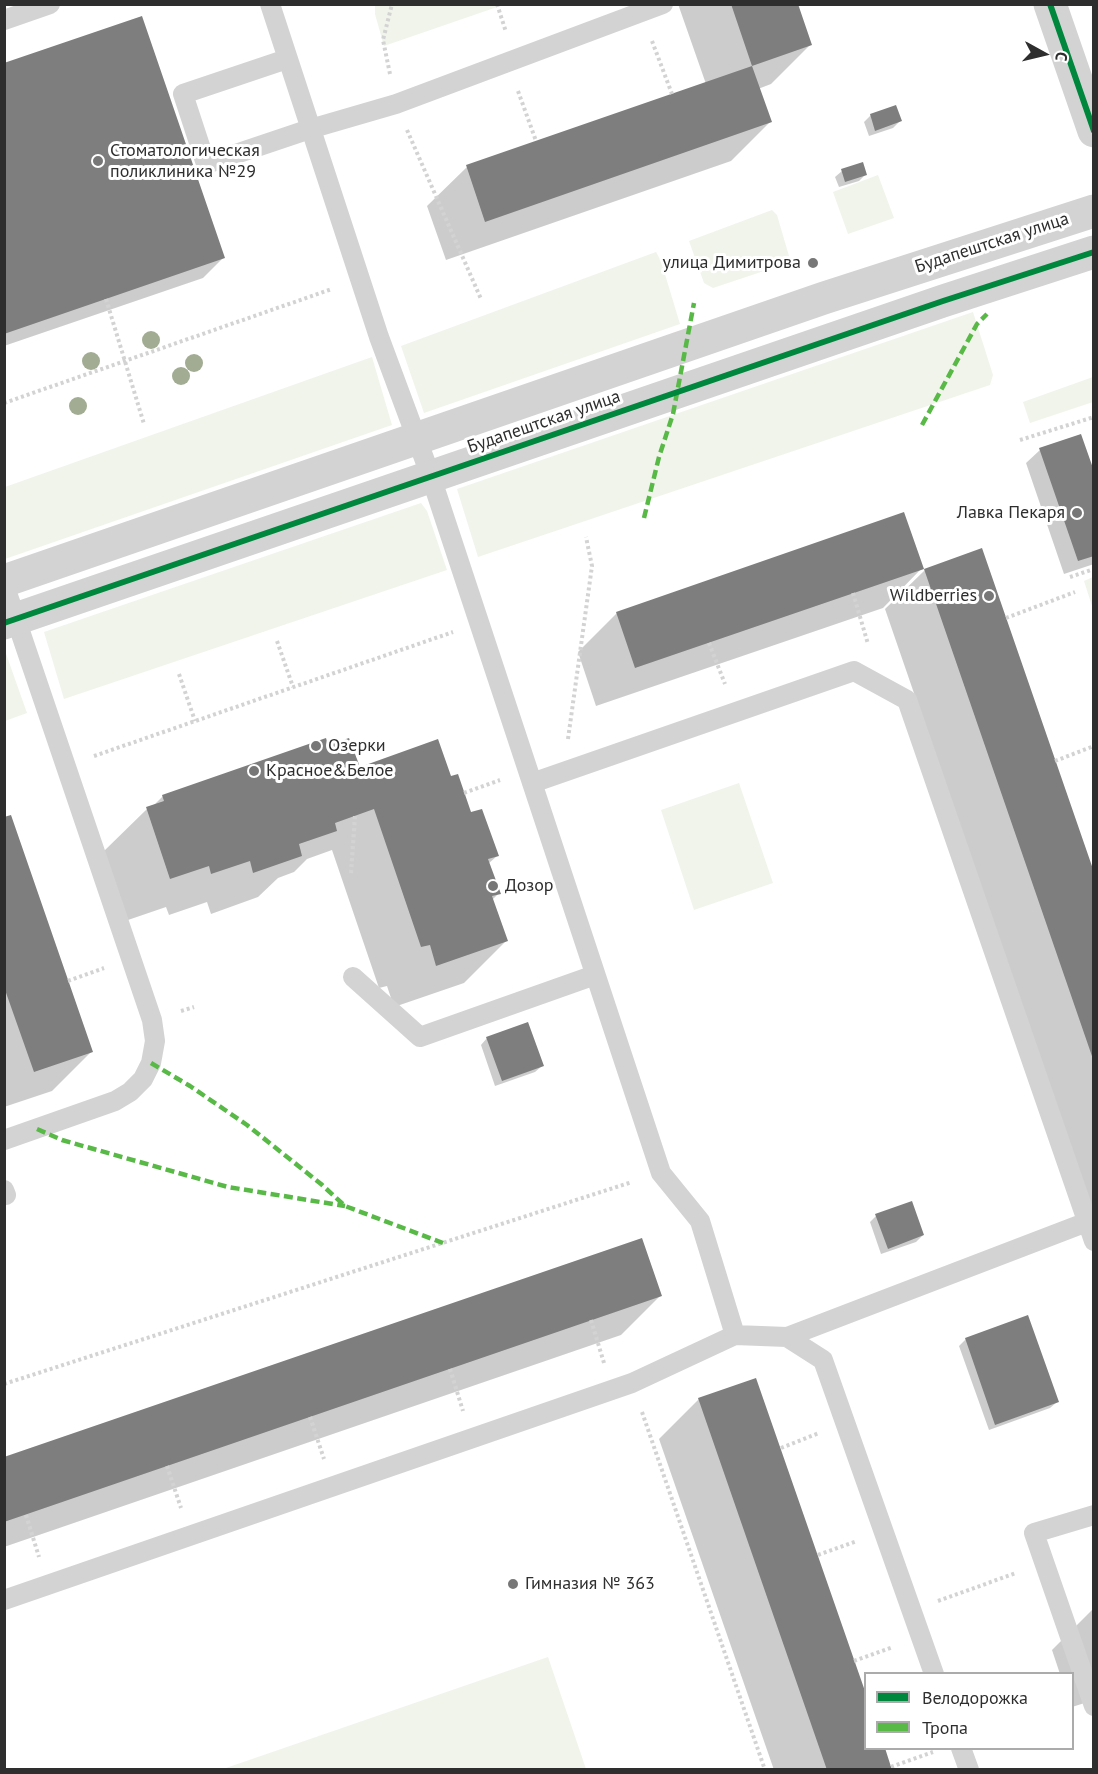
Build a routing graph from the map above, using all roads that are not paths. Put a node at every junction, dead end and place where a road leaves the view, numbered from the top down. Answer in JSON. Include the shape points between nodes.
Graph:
{"nodes":[{"id":1,"x":51,"y":4,"type":"edge"},
{"id":2,"x":270,"y":4,"type":"edge"},
{"id":3,"x":663,"y":4,"type":"edge"},
{"id":4,"x":1050,"y":4,"type":"edge"},
{"id":5,"x":4,"y":20,"type":"edge"},
{"id":6,"x":287,"y":59,"type":"junction"},
{"id":7,"x":310,"y":129,"type":"junction"},
{"id":8,"x":1094,"y":131,"type":"edge"},
{"id":9,"x":1094,"y":211,"type":"edge"},
{"id":10,"x":1094,"y":252,"type":"edge"},
{"id":11,"x":418,"y":439,"type":"junction"},
{"id":12,"x":431,"y":477,"type":"junction"},
{"id":13,"x":4,"y":582,"type":"edge"},
{"id":14,"x":11,"y":621,"type":"edge"},
{"id":15,"x":532,"y":783,"type":"junction"},
{"id":16,"x":595,"y":975,"type":"junction"},
{"id":17,"x":353,"y":977,"type":"dead end"},
{"id":18,"x":4,"y":1140,"type":"edge"},
{"id":19,"x":1087,"y":1222,"type":"junction"},
{"id":20,"x":1094,"y":1240,"type":"edge"},
{"id":21,"x":735,"y":1335,"type":"junction"},
{"id":22,"x":787,"y":1337,"type":"junction"},
{"id":23,"x":1094,"y":1515,"type":"edge"},
{"id":24,"x":4,"y":1600,"type":"edge"},
{"id":25,"x":933,"y":1672,"type":"edge"},
{"id":26,"x":1094,"y":1706,"type":"edge"},
{"id":27,"x":961,"y":1750,"type":"edge"},
{"id":28,"x":969,"y":1770,"type":"edge"}],
"edges":[{"from":1,"to":5,"type":"lane"},
{"from":2,"to":6,"type":"lane"},
{"from":3,"to":7,"type":"lane","via":[[396,104]]},
{"from":4,"to":8,"type":"street"},
{"from":6,"to":7,"type":"lane"},
{"from":6,"to":7,"type":"lane","via":[[183,94],[206,164]]},
{"from":7,"to":11,"type":"lane","via":[[379,337]]},
{"from":9,"to":11,"type":"street","name":"Будапештская улица","via":[[824,298]]},
{"from":10,"to":12,"type":"street","name":"Будапештская улица"},
{"from":11,"to":12,"type":"lane"},
{"from":11,"to":13,"type":"street","name":"Будапештская улица"},
{"from":12,"to":14,"type":"street","name":"Будапештская улица"},
{"from":12,"to":15,"type":"lane"},
{"from":13,"to":14,"type":"lane"},
{"from":14,"to":18,"type":"lane","via":[[66,766],[152,1020],[155,1041],[151,1063],[130,1092],[115,1101]]},
{"from":15,"to":16,"type":"lane"},
{"from":15,"to":19,"type":"lane","via":[[854,671],[908,700]]},
{"from":16,"to":17,"type":"lane","via":[[420,1037]]},
{"from":16,"to":21,"type":"lane","via":[[661,1173],[700,1221]]},
{"from":19,"to":20,"type":"lane"},
{"from":19,"to":22,"type":"lane"},
{"from":21,"to":22,"type":"lane"},
{"from":21,"to":24,"type":"lane","via":[[632,1383]]},
{"from":22,"to":25,"type":"lane","via":[[823,1360]]},
{"from":23,"to":26,"type":"lane","via":[[1034,1533]]},
{"from":27,"to":28,"type":"lane"}]}
